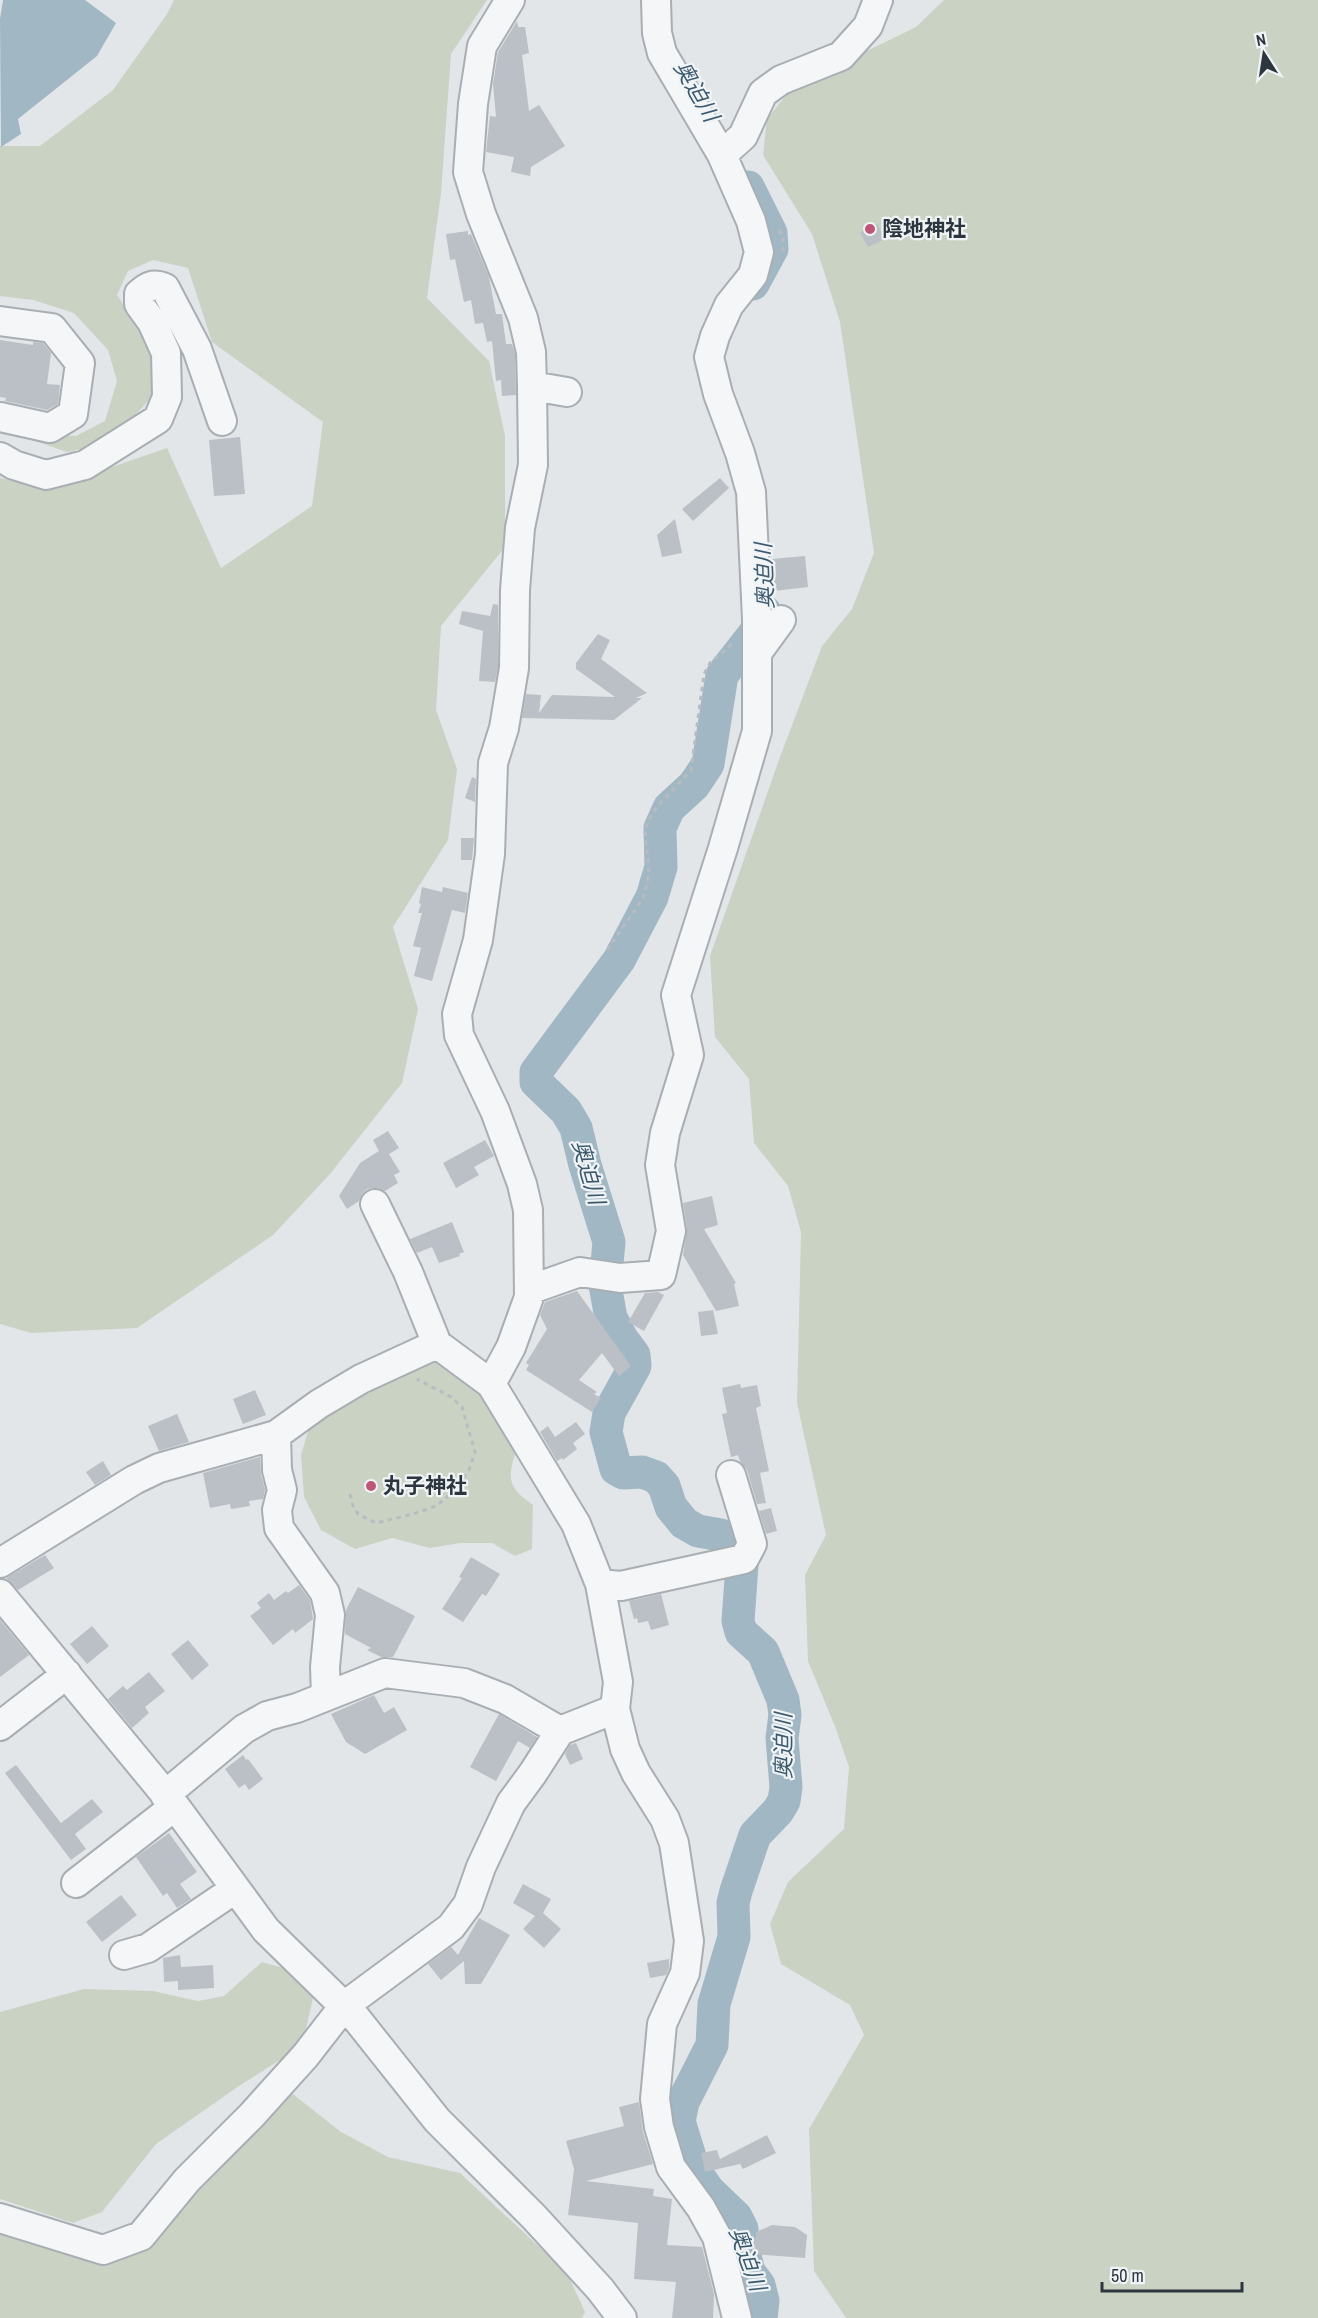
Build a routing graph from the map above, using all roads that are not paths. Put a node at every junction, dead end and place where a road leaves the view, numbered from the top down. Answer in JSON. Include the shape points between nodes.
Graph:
{"nodes":[{"id":1,"x":510,"y":0,"type":"edge"},
{"id":2,"x":656,"y":0,"type":"edge"},
{"id":3,"x":878,"y":0,"type":"edge"},
{"id":4,"x":722,"y":155,"type":"junction"},
{"id":5,"x":0,"y":321,"type":"edge"},
{"id":6,"x":532,"y":386,"type":"junction"},
{"id":7,"x":567,"y":392,"type":"dead end"},
{"id":8,"x":0,"y":417,"type":"edge"},
{"id":9,"x":222,"y":421,"type":"dead end"},
{"id":10,"x":0,"y":457,"type":"edge"},
{"id":11,"x":375,"y":1204,"type":"dead end"},
{"id":12,"x":530,"y":1290,"type":"junction"},
{"id":13,"x":438,"y":1344,"type":"junction"},
{"id":14,"x":490,"y":1384,"type":"junction"},
{"id":15,"x":276,"y":1435,"type":"junction"},
{"id":16,"x":732,"y":1474,"type":"dead end"},
{"id":17,"x":0,"y":1563,"type":"edge"},
{"id":18,"x":600,"y":1584,"type":"junction"},
{"id":19,"x":0,"y":1594,"type":"edge"},
{"id":20,"x":67,"y":1674,"type":"junction"},
{"id":21,"x":326,"y":1696,"type":"junction"},
{"id":22,"x":615,"y":1709,"type":"junction"},
{"id":23,"x":0,"y":1726,"type":"edge"},
{"id":24,"x":560,"y":1731,"type":"junction"},
{"id":25,"x":170,"y":1801,"type":"junction"},
{"id":26,"x":76,"y":1882,"type":"dead end"},
{"id":27,"x":235,"y":1888,"type":"junction"},
{"id":28,"x":124,"y":1955,"type":"dead end"},
{"id":29,"x":344,"y":2006,"type":"junction"},
{"id":30,"x":0,"y":2218,"type":"edge"},
{"id":31,"x":622,"y":2318,"type":"edge"},
{"id":32,"x":737,"y":2318,"type":"edge"}],
"edges":[{"from":1,"to":6,"type":"street","via":[[482,46],[468,172],[523,318],[531,352]]},
{"from":2,"to":4,"type":"street","via":[[662,53]]},
{"from":3,"to":4,"type":"street","via":[[868,26],[841,56],[781,80],[763,93],[743,136]]},
{"from":4,"to":12,"type":"street","via":[[751,221],[759,252],[753,275],[729,305],[709,357],[751,492],[769,622],[757,653],[757,731],[676,995],[689,1055],[665,1133],[660,1165],[671,1231],[661,1275],[620,1278],[580,1272]]},
{"from":5,"to":8,"type":"street","via":[[52,328],[80,363],[73,414],[50,428]]},
{"from":6,"to":7,"type":"street"},
{"from":6,"to":12,"type":"street","via":[[533,465],[520,528],[514,668],[504,728],[493,763],[490,854],[477,940],[457,1014],[459,1035],[495,1111],[522,1184],[528,1210]]},
{"from":9,"to":10,"type":"street","via":[[197,349],[165,288],[157,284],[147,286],[139,294],[139,304],[166,353],[167,397],[158,419],[85,465],[46,475]]},
{"from":11,"to":13,"type":"street"},
{"from":12,"to":14,"type":"street","via":[[511,1347]]},
{"from":13,"to":14,"type":"street"},
{"from":13,"to":15,"type":"street","via":[[384,1367],[319,1404]]},
{"from":14,"to":18,"type":"street","via":[[576,1524]]},
{"from":15,"to":17,"type":"street","via":[[159,1468]]},
{"from":15,"to":21,"type":"street","via":[[282,1490],[277,1510],[279,1528],[325,1593],[330,1615]]},
{"from":16,"to":18,"type":"street","via":[[752,1544],[744,1560],[621,1586]]},
{"from":18,"to":22,"type":"street","via":[[618,1682]]},
{"from":19,"to":20,"type":"street"},
{"from":20,"to":23,"type":"street"},
{"from":20,"to":25,"type":"street"},
{"from":21,"to":24,"type":"street","via":[[385,1673],[464,1683],[505,1699]]},
{"from":21,"to":25,"type":"street","via":[[267,1716],[244,1729]]},
{"from":22,"to":24,"type":"street"},
{"from":22,"to":32,"type":"street","via":[[636,1773],[665,1819],[674,1844],[689,1941],[685,1973],[662,2024],[655,2099],[659,2127],[671,2167],[717,2237]]},
{"from":24,"to":29,"type":"street","via":[[511,1803],[468,1904],[451,1927]]},
{"from":25,"to":26,"type":"street"},
{"from":25,"to":27,"type":"street"},
{"from":27,"to":28,"type":"street","via":[[148,1948]]},
{"from":27,"to":29,"type":"street","via":[[266,1930]]},
{"from":29,"to":30,"type":"street","via":[[306,2055],[187,2180],[141,2236],[103,2250]]},
{"from":29,"to":31,"type":"street","via":[[437,2120],[534,2217]]}]}
